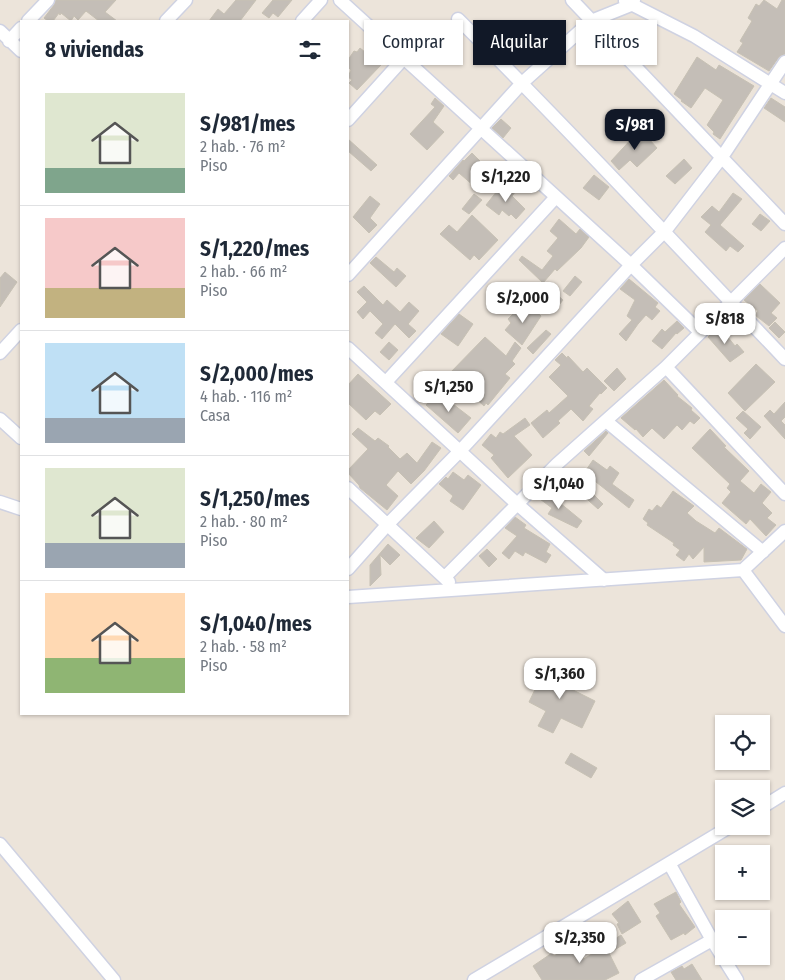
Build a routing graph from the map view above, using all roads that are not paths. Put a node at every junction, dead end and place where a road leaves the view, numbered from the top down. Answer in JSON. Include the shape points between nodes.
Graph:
{"nodes":[{"id":1,"x":48,"y":0,"type":"edge"},
{"id":2,"x":186,"y":0,"type":"edge"},
{"id":3,"x":321,"y":0,"type":"edge"},
{"id":4,"x":340,"y":0,"type":"edge"},
{"id":5,"x":572,"y":0,"type":"edge"},
{"id":6,"x":630,"y":2,"type":"edge"},
{"id":7,"x":458,"y":19,"type":"dead end"},
{"id":8,"x":29,"y":20,"type":"edge"},
{"id":9,"x":167,"y":20,"type":"edge"},
{"id":10,"x":303,"y":20,"type":"edge"},
{"id":11,"x":591,"y":20,"type":"edge"},
{"id":12,"x":594,"y":20,"type":"edge"},
{"id":13,"x":364,"y":22,"type":"edge"},
{"id":14,"x":20,"y":29,"type":"edge"},
{"id":15,"x":0,"y":31,"type":"edge"},
{"id":16,"x":576,"y":35,"type":"edge"},
{"id":17,"x":9,"y":41,"type":"junction"},
{"id":18,"x":20,"y":50,"type":"edge"},
{"id":19,"x":785,"y":62,"type":"edge"},
{"id":20,"x":398,"y":65,"type":"edge"},
{"id":21,"x":412,"y":65,"type":"edge"},
{"id":22,"x":635,"y":65,"type":"edge"},
{"id":23,"x":522,"y":83,"type":"junction"},
{"id":24,"x":771,"y":85,"type":"junction"},
{"id":25,"x":785,"y":93,"type":"edge"},
{"id":26,"x":349,"y":119,"type":"edge"},
{"id":27,"x":480,"y":128,"type":"junction"},
{"id":28,"x":722,"y":157,"type":"junction"},
{"id":29,"x":556,"y":197,"type":"junction"},
{"id":30,"x":785,"y":224,"type":"edge"},
{"id":31,"x":665,"y":231,"type":"junction"},
{"id":32,"x":785,"y":248,"type":"edge"},
{"id":33,"x":631,"y":265,"type":"junction"},
{"id":34,"x":349,"y":274,"type":"edge"},
{"id":35,"x":730,"y":302,"type":"junction"},
{"id":36,"x":20,"y":331,"type":"edge"},
{"id":37,"x":700,"y":332,"type":"junction"},
{"id":38,"x":349,"y":349,"type":"edge"},
{"id":39,"x":0,"y":353,"type":"edge"},
{"id":40,"x":785,"y":359,"type":"edge"},
{"id":41,"x":666,"y":366,"type":"junction"},
{"id":42,"x":386,"y":382,"type":"junction"},
{"id":43,"x":0,"y":419,"type":"edge"},
{"id":44,"x":606,"y":421,"type":"junction"},
{"id":45,"x":20,"y":437,"type":"edge"},
{"id":46,"x":460,"y":451,"type":"junction"},
{"id":47,"x":349,"y":489,"type":"edge"},
{"id":48,"x":785,"y":494,"type":"edge"},
{"id":49,"x":0,"y":502,"type":"edge"},
{"id":50,"x":516,"y":503,"type":"junction"},
{"id":51,"x":20,"y":509,"type":"edge"},
{"id":52,"x":387,"y":525,"type":"junction"},
{"id":53,"x":785,"y":531,"type":"edge"},
{"id":54,"x":763,"y":552,"type":"junction"},
{"id":55,"x":349,"y":568,"type":"edge"},
{"id":56,"x":743,"y":570,"type":"junction"},
{"id":57,"x":444,"y":576,"type":"junction"},
{"id":58,"x":604,"y":580,"type":"junction"},
{"id":59,"x":456,"y":590,"type":"junction"},
{"id":60,"x":349,"y":597,"type":"edge"},
{"id":61,"x":785,"y":626,"type":"edge"},
{"id":62,"x":785,"y":793,"type":"edge"},
{"id":63,"x":770,"y":802,"type":"edge"},
{"id":64,"x":716,"y":835,"type":"edge"},
{"id":65,"x":0,"y":844,"type":"edge"},
{"id":66,"x":669,"y":863,"type":"junction"},
{"id":67,"x":712,"y":940,"type":"junction"},
{"id":68,"x":114,"y":980,"type":"edge"},
{"id":69,"x":474,"y":980,"type":"edge"},
{"id":70,"x":641,"y":980,"type":"edge"},
{"id":71,"x":738,"y":980,"type":"edge"}],
"edges":[{"from":1,"to":8,"type":"street"},
{"from":2,"to":9,"type":"street"},
{"from":3,"to":10,"type":"street"},
{"from":4,"to":13,"type":"street"},
{"from":5,"to":11,"type":"street"},
{"from":6,"to":12,"type":"street"},
{"from":6,"to":24,"type":"street","via":[[694,36]]},
{"from":7,"to":23,"type":"street"},
{"from":14,"to":17,"type":"street"},
{"from":15,"to":17,"type":"street"},
{"from":16,"to":23,"type":"street"},
{"from":17,"to":18,"type":"street"},
{"from":19,"to":24,"type":"street"},
{"from":20,"to":26,"type":"street"},
{"from":21,"to":27,"type":"street"},
{"from":22,"to":28,"type":"street"},
{"from":23,"to":27,"type":"street"},
{"from":23,"to":31,"type":"street"},
{"from":24,"to":25,"type":"street"},
{"from":24,"to":28,"type":"street"},
{"from":27,"to":29,"type":"street"},
{"from":27,"to":34,"type":"street"},
{"from":28,"to":30,"type":"street"},
{"from":28,"to":31,"type":"street"},
{"from":29,"to":33,"type":"street"},
{"from":29,"to":42,"type":"street"},
{"from":31,"to":33,"type":"street"},
{"from":31,"to":35,"type":"street"},
{"from":32,"to":35,"type":"street"},
{"from":33,"to":37,"type":"street"},
{"from":33,"to":46,"type":"street"},
{"from":35,"to":37,"type":"street"},
{"from":35,"to":40,"type":"street"},
{"from":36,"to":39,"type":"street"},
{"from":37,"to":41,"type":"street"},
{"from":38,"to":42,"type":"street"},
{"from":41,"to":44,"type":"street"},
{"from":41,"to":48,"type":"street"},
{"from":42,"to":46,"type":"street"},
{"from":43,"to":45,"type":"street"},
{"from":44,"to":50,"type":"street"},
{"from":44,"to":54,"type":"street"},
{"from":46,"to":50,"type":"street"},
{"from":46,"to":52,"type":"street"},
{"from":47,"to":52,"type":"street"},
{"from":49,"to":51,"type":"street"},
{"from":50,"to":57,"type":"street"},
{"from":50,"to":58,"type":"street"},
{"from":52,"to":55,"type":"street"},
{"from":52,"to":57,"type":"street"},
{"from":53,"to":54,"type":"street"},
{"from":54,"to":56,"type":"street"},
{"from":56,"to":58,"type":"street"},
{"from":56,"to":61,"type":"street"},
{"from":57,"to":59,"type":"street"},
{"from":58,"to":59,"type":"street"},
{"from":59,"to":60,"type":"street"},
{"from":62,"to":63,"type":"street"},
{"from":64,"to":66,"type":"street"},
{"from":65,"to":68,"type":"street"},
{"from":66,"to":67,"type":"street"},
{"from":66,"to":69,"type":"street"},
{"from":67,"to":70,"type":"street"},
{"from":67,"to":71,"type":"street"}]}
